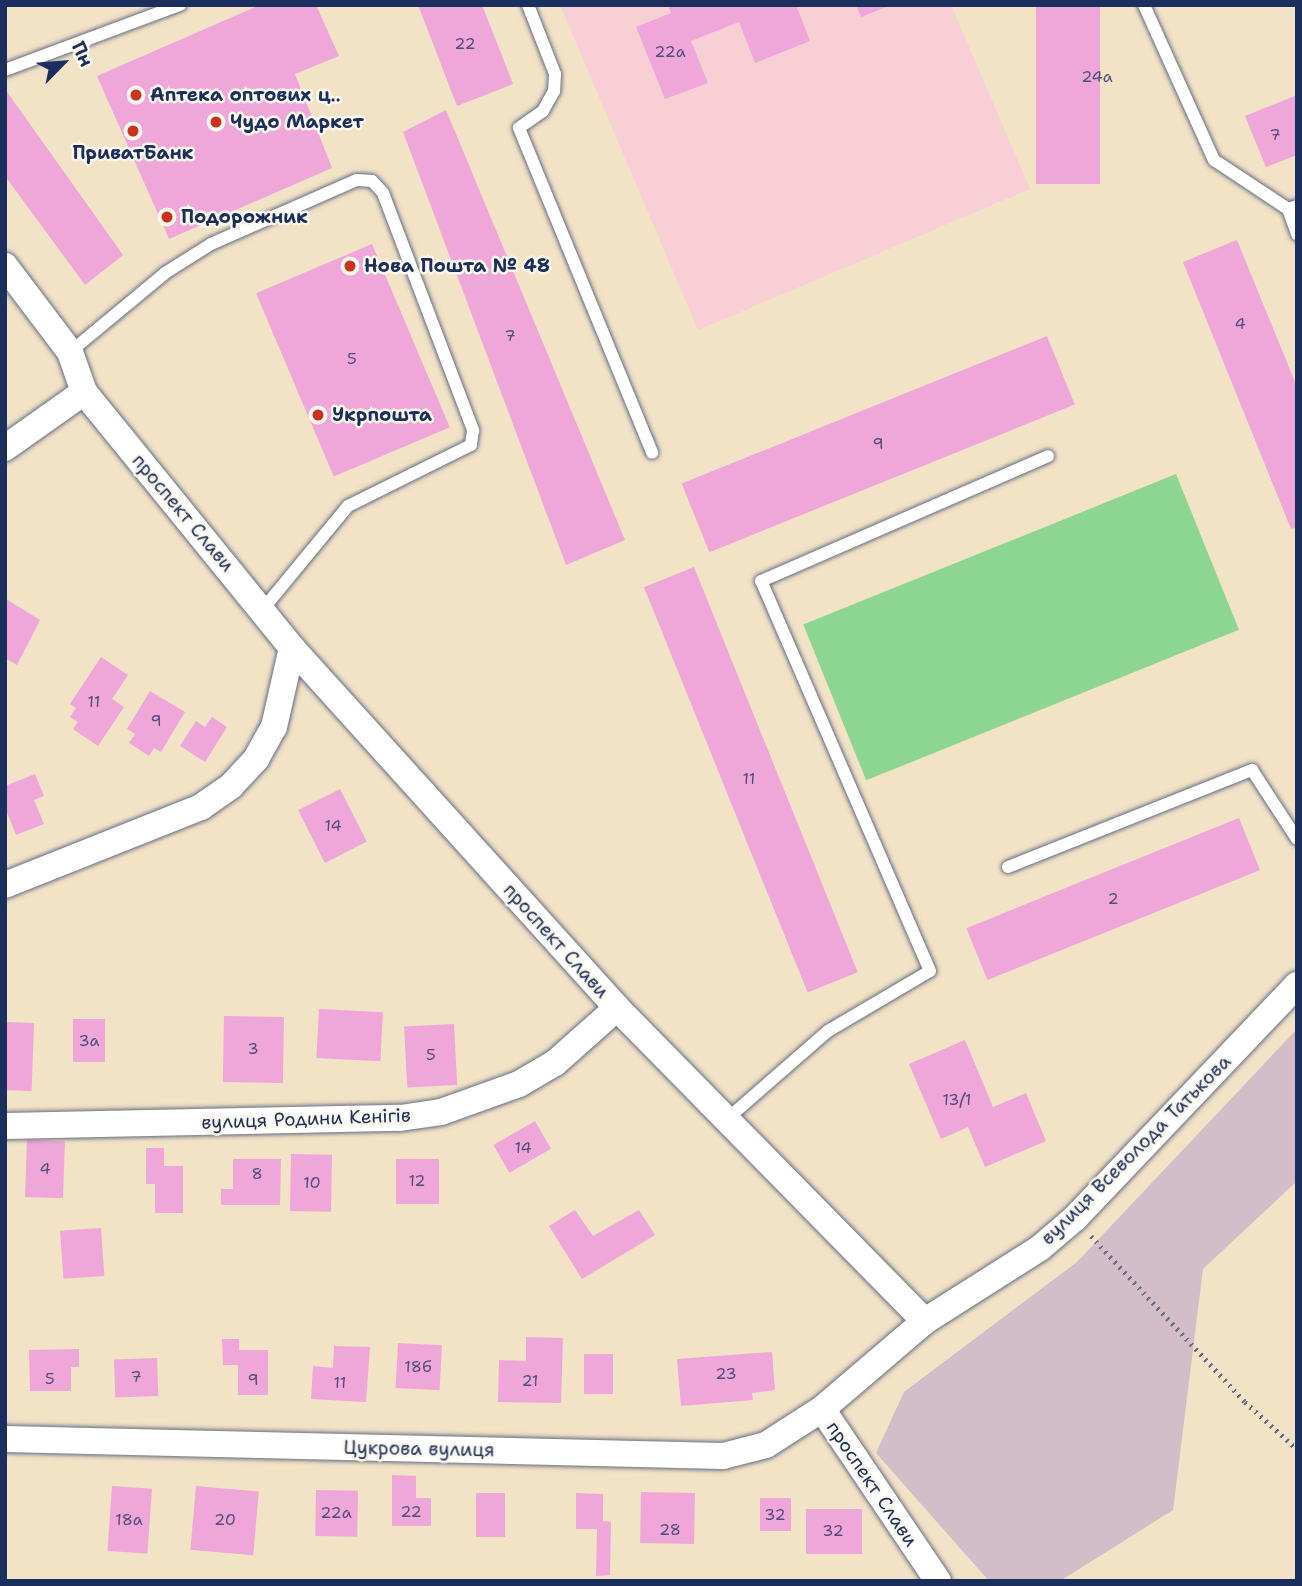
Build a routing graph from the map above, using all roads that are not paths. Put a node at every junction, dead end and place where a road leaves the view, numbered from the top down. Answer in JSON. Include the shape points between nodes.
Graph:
{"nodes":[{"id":1,"x":180,"y":5,"type":"edge"},
{"id":2,"x":528,"y":5,"type":"edge"},
{"id":3,"x":1144,"y":5,"type":"edge"},
{"id":4,"x":5,"y":70,"type":"edge"},
{"id":5,"x":1292,"y":207,"type":"edge"},
{"id":6,"x":1297,"y":234,"type":"edge"},
{"id":7,"x":5,"y":267,"type":"edge"},
{"id":8,"x":70,"y":352,"type":"junction"},
{"id":9,"x":84,"y":392,"type":"junction"},
{"id":10,"x":5,"y":448,"type":"edge"},
{"id":11,"x":652,"y":453,"type":"dead end"},
{"id":12,"x":1048,"y":456,"type":"dead end"},
{"id":13,"x":262,"y":609,"type":"junction"},
{"id":14,"x":292,"y":648,"type":"junction"},
{"id":15,"x":1297,"y":839,"type":"edge"},
{"id":16,"x":1008,"y":867,"type":"dead end"},
{"id":17,"x":5,"y":886,"type":"edge"},
{"id":18,"x":1297,"y":985,"type":"edge"},
{"id":19,"x":617,"y":1008,"type":"junction"},
{"id":20,"x":727,"y":1119,"type":"junction"},
{"id":21,"x":5,"y":1126,"type":"edge"},
{"id":22,"x":925,"y":1321,"type":"junction"},
{"id":23,"x":822,"y":1409,"type":"junction"},
{"id":24,"x":5,"y":1439,"type":"edge"},
{"id":25,"x":938,"y":1581,"type":"edge"}],
"edges":[{"from":1,"to":4,"type":"lane"},
{"from":2,"to":11,"type":"lane","via":[[555,74],[554,91],[543,111],[519,128]]},
{"from":3,"to":5,"type":"lane","via":[[1214,160]]},
{"from":5,"to":6,"type":"lane"},
{"from":7,"to":8,"type":"street","name":"проспект Слави"},
{"from":8,"to":9,"type":"street","name":"проспект Слави"},
{"from":8,"to":13,"type":"lane","via":[[165,273],[211,244],[357,180],[372,181],[383,194],[473,430],[471,445],[348,506]]},
{"from":9,"to":10,"type":"street"},
{"from":9,"to":13,"type":"street","name":"проспект Слави"},
{"from":12,"to":20,"type":"lane","via":[[761,581],[930,971],[828,1031]]},
{"from":13,"to":14,"type":"street","name":"проспект Слави"},
{"from":14,"to":17,"type":"street","via":[[274,727],[256,759],[231,786],[201,807]]},
{"from":14,"to":19,"type":"street","name":"проспект Слави"},
{"from":15,"to":16,"type":"lane","via":[[1252,770]]},
{"from":18,"to":22,"type":"street","name":"вулиця Всеволода Татькова","via":[[1075,1217],[1040,1248]]},
{"from":19,"to":20,"type":"street","name":"проспект Слави"},
{"from":19,"to":21,"type":"street","name":"вулиця Родини Кенігів","via":[[555,1063],[519,1084],[441,1112],[400,1118]]},
{"from":20,"to":22,"type":"street","name":"проспект Слави"},
{"from":22,"to":23,"type":"street","name":"проспект Слави"},
{"from":23,"to":24,"type":"street","name":"Цукрова вулиця","via":[[766,1445],[723,1456]]},
{"from":23,"to":25,"type":"street","name":"проспект Слави"}]}
